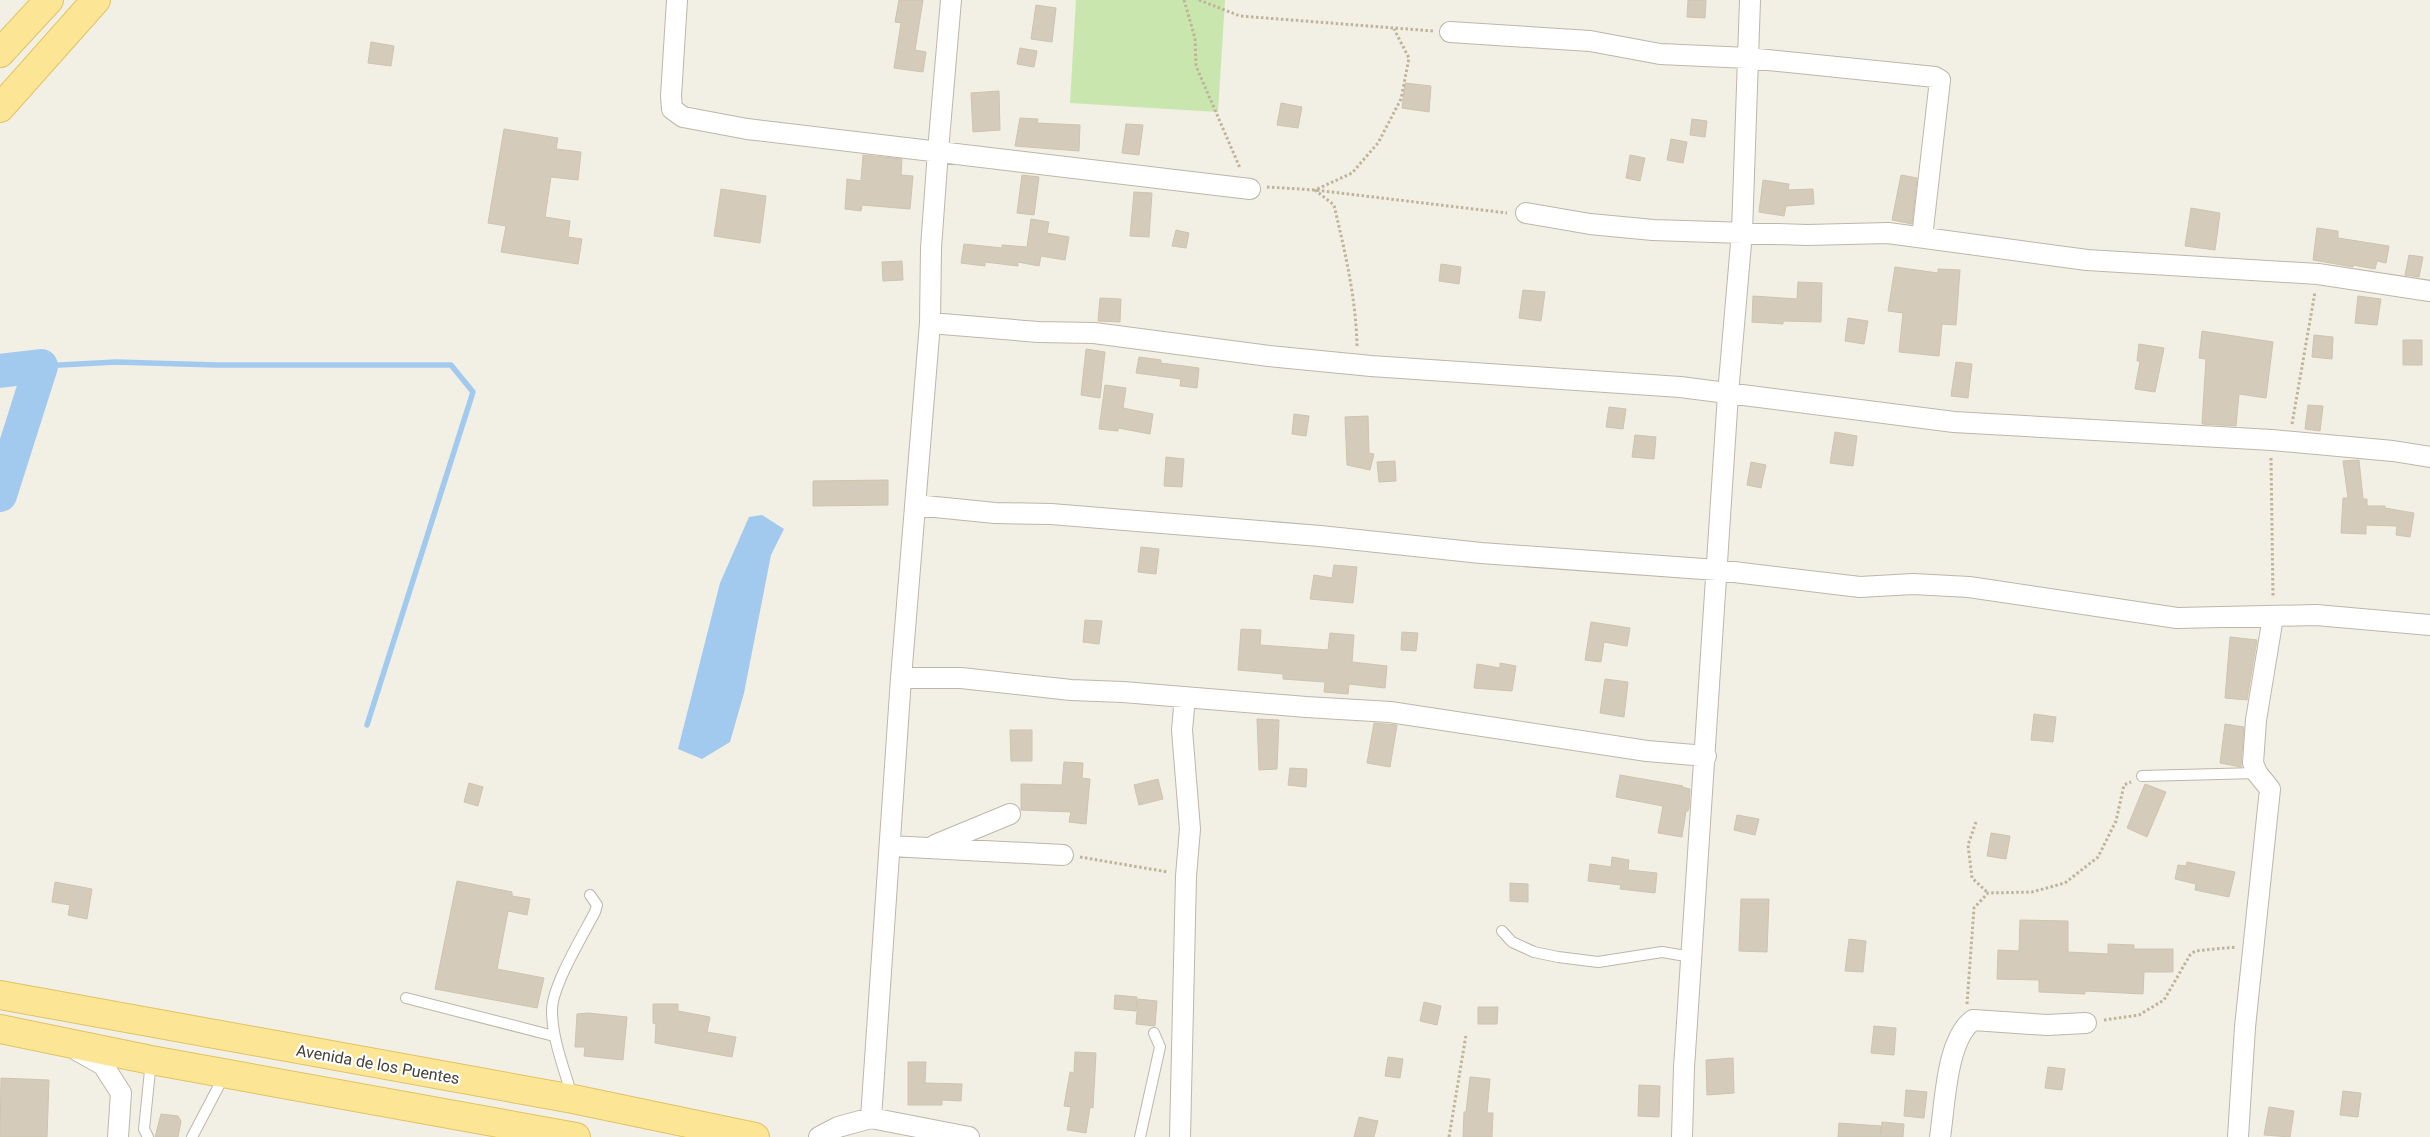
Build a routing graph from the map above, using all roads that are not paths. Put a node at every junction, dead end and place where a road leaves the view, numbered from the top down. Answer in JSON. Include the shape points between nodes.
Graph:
{"nodes":[{"id":1,"x":48,"y":0,"type":"edge"},
{"id":2,"x":96,"y":0,"type":"edge"},
{"id":3,"x":677,"y":0,"type":"edge"},
{"id":4,"x":951,"y":0,"type":"edge"},
{"id":5,"x":1750,"y":0,"type":"edge"},
{"id":6,"x":1450,"y":32,"type":"road end"},
{"id":7,"x":0,"y":53,"type":"edge"},
{"id":8,"x":1748,"y":58,"type":"junction"},
{"id":9,"x":0,"y":108,"type":"edge"},
{"id":10,"x":938,"y":151,"type":"junction"},
{"id":11,"x":1246,"y":181,"type":"road end"},
{"id":12,"x":1526,"y":213,"type":"road end"},
{"id":13,"x":1742,"y":232,"type":"junction"},
{"id":14,"x":1922,"y":237,"type":"junction"},
{"id":15,"x":2430,"y":291,"type":"edge"},
{"id":16,"x":930,"y":323,"type":"junction"},
{"id":17,"x":1728,"y":394,"type":"junction"},
{"id":18,"x":2430,"y":457,"type":"edge"},
{"id":19,"x":915,"y":505,"type":"junction"},
{"id":20,"x":1717,"y":570,"type":"junction"},
{"id":21,"x":2273,"y":617,"type":"junction"},
{"id":22,"x":2430,"y":625,"type":"edge"},
{"id":23,"x":901,"y":678,"type":"junction"},
{"id":24,"x":1185,"y":697,"type":"junction"},
{"id":25,"x":1706,"y":756,"type":"junction"},
{"id":26,"x":2257,"y":773,"type":"junction"},
{"id":27,"x":2142,"y":776,"type":"road end"},
{"id":28,"x":1010,"y":814,"type":"dead end"},
{"id":29,"x":890,"y":846,"type":"junction"},
{"id":30,"x":931,"y":847,"type":"junction"},
{"id":31,"x":1063,"y":855,"type":"road end"},
{"id":32,"x":590,"y":895,"type":"dead end"},
{"id":33,"x":1502,"y":931,"type":"dead end"},
{"id":34,"x":1692,"y":957,"type":"junction"},
{"id":35,"x":0,"y":996,"type":"edge"},
{"id":36,"x":406,"y":998,"type":"dead end"},
{"id":37,"x":2086,"y":1023,"type":"road end"},
{"id":38,"x":0,"y":1029,"type":"edge"},
{"id":39,"x":1154,"y":1033,"type":"dead end"},
{"id":40,"x":554,"y":1036,"type":"junction"},
{"id":41,"x":56,"y":1039,"type":"junction"},
{"id":42,"x":151,"y":1060,"type":"junction"},
{"id":43,"x":225,"y":1073,"type":"junction"},
{"id":44,"x":572,"y":1099,"type":"junction"},
{"id":45,"x":871,"y":1118,"type":"junction"},
{"id":46,"x":118,"y":1137,"type":"edge"},
{"id":47,"x":148,"y":1137,"type":"edge"},
{"id":48,"x":192,"y":1137,"type":"edge"},
{"id":49,"x":576,"y":1137,"type":"edge"},
{"id":50,"x":755,"y":1137,"type":"edge"},
{"id":51,"x":819,"y":1137,"type":"edge"},
{"id":52,"x":969,"y":1137,"type":"edge"},
{"id":53,"x":1140,"y":1137,"type":"edge"},
{"id":54,"x":1180,"y":1137,"type":"edge"},
{"id":55,"x":1682,"y":1137,"type":"edge"},
{"id":56,"x":1940,"y":1137,"type":"edge"},
{"id":57,"x":2238,"y":1137,"type":"edge"}],
"edges":[{"from":1,"to":7,"type":"main road"},
{"from":2,"to":9,"type":"main road"},
{"from":3,"to":10,"type":"street","via":[[671,96],[672,109],[683,117],[747,129]]},
{"from":4,"to":10,"type":"street"},
{"from":5,"to":8,"type":"street"},
{"from":6,"to":8,"type":"street","via":[[1590,40],[1660,54]]},
{"from":8,"to":13,"type":"street"},
{"from":8,"to":14,"type":"street","via":[[1940,80]]},
{"from":10,"to":11,"type":"street"},
{"from":10,"to":16,"type":"street"},
{"from":12,"to":13,"type":"street","via":[[1653,230]]},
{"from":13,"to":14,"type":"street","via":[[1807,235],[1888,233]]},
{"from":13,"to":17,"type":"street"},
{"from":14,"to":15,"type":"street","via":[[2087,260],[2318,274]]},
{"from":16,"to":17,"type":"street","via":[[1094,333],[1269,356],[1680,387]]},
{"from":16,"to":19,"type":"street"},
{"from":17,"to":18,"type":"street","via":[[1954,422],[2280,441]]},
{"from":17,"to":20,"type":"street"},
{"from":19,"to":20,"type":"street"},
{"from":19,"to":23,"type":"street"},
{"from":20,"to":21,"type":"street","via":[[1860,587],[1913,584],[1969,587],[2177,618]]},
{"from":20,"to":25,"type":"street"},
{"from":21,"to":22,"type":"street","via":[[2316,615]]},
{"from":21,"to":26,"type":"street","via":[[2256,720],[2253,763]]},
{"from":23,"to":24,"type":"street","via":[[961,678],[1071,690]]},
{"from":23,"to":29,"type":"street"},
{"from":24,"to":25,"type":"street","via":[[1390,712],[1638,750]]},
{"from":24,"to":54,"type":"street","via":[[1182,730],[1190,829]]},
{"from":25,"to":34,"type":"street"},
{"from":26,"to":27,"type":"lane"},
{"from":26,"to":57,"type":"street","via":[[2270,789],[2245,1027]]},
{"from":28,"to":30,"type":"street"},
{"from":29,"to":30,"type":"street"},
{"from":29,"to":45,"type":"street"},
{"from":30,"to":31,"type":"street"},
{"from":32,"to":40,"type":"lane","via":[[597,905],[560,981],[552,1008]]},
{"from":33,"to":34,"type":"lane","via":[[1512,942],[1534,952],[1568,958],[1598,962],[1662,952]]},
{"from":34,"to":55,"type":"street"},
{"from":35,"to":44,"type":"main road","name":"Avenida de los Puentes"},
{"from":36,"to":40,"type":"lane"},
{"from":37,"to":56,"type":"street","via":[[1973,1020],[1965,1026],[1954,1053]]},
{"from":38,"to":41,"type":"main road"},
{"from":39,"to":53,"type":"lane","via":[[1160,1047]]},
{"from":40,"to":44,"type":"lane"},
{"from":41,"to":42,"type":"main road"},
{"from":41,"to":46,"type":"street","via":[[103,1065],[121,1093]]},
{"from":42,"to":43,"type":"main road"},
{"from":42,"to":47,"type":"lane","via":[[144,1129]]},
{"from":43,"to":48,"type":"lane"},
{"from":43,"to":49,"type":"main road"},
{"from":44,"to":50,"type":"main road","name":"Avenida de los Puentes"},
{"from":45,"to":51,"type":"street","via":[[838,1127]]},
{"from":45,"to":52,"type":"street"}]}
